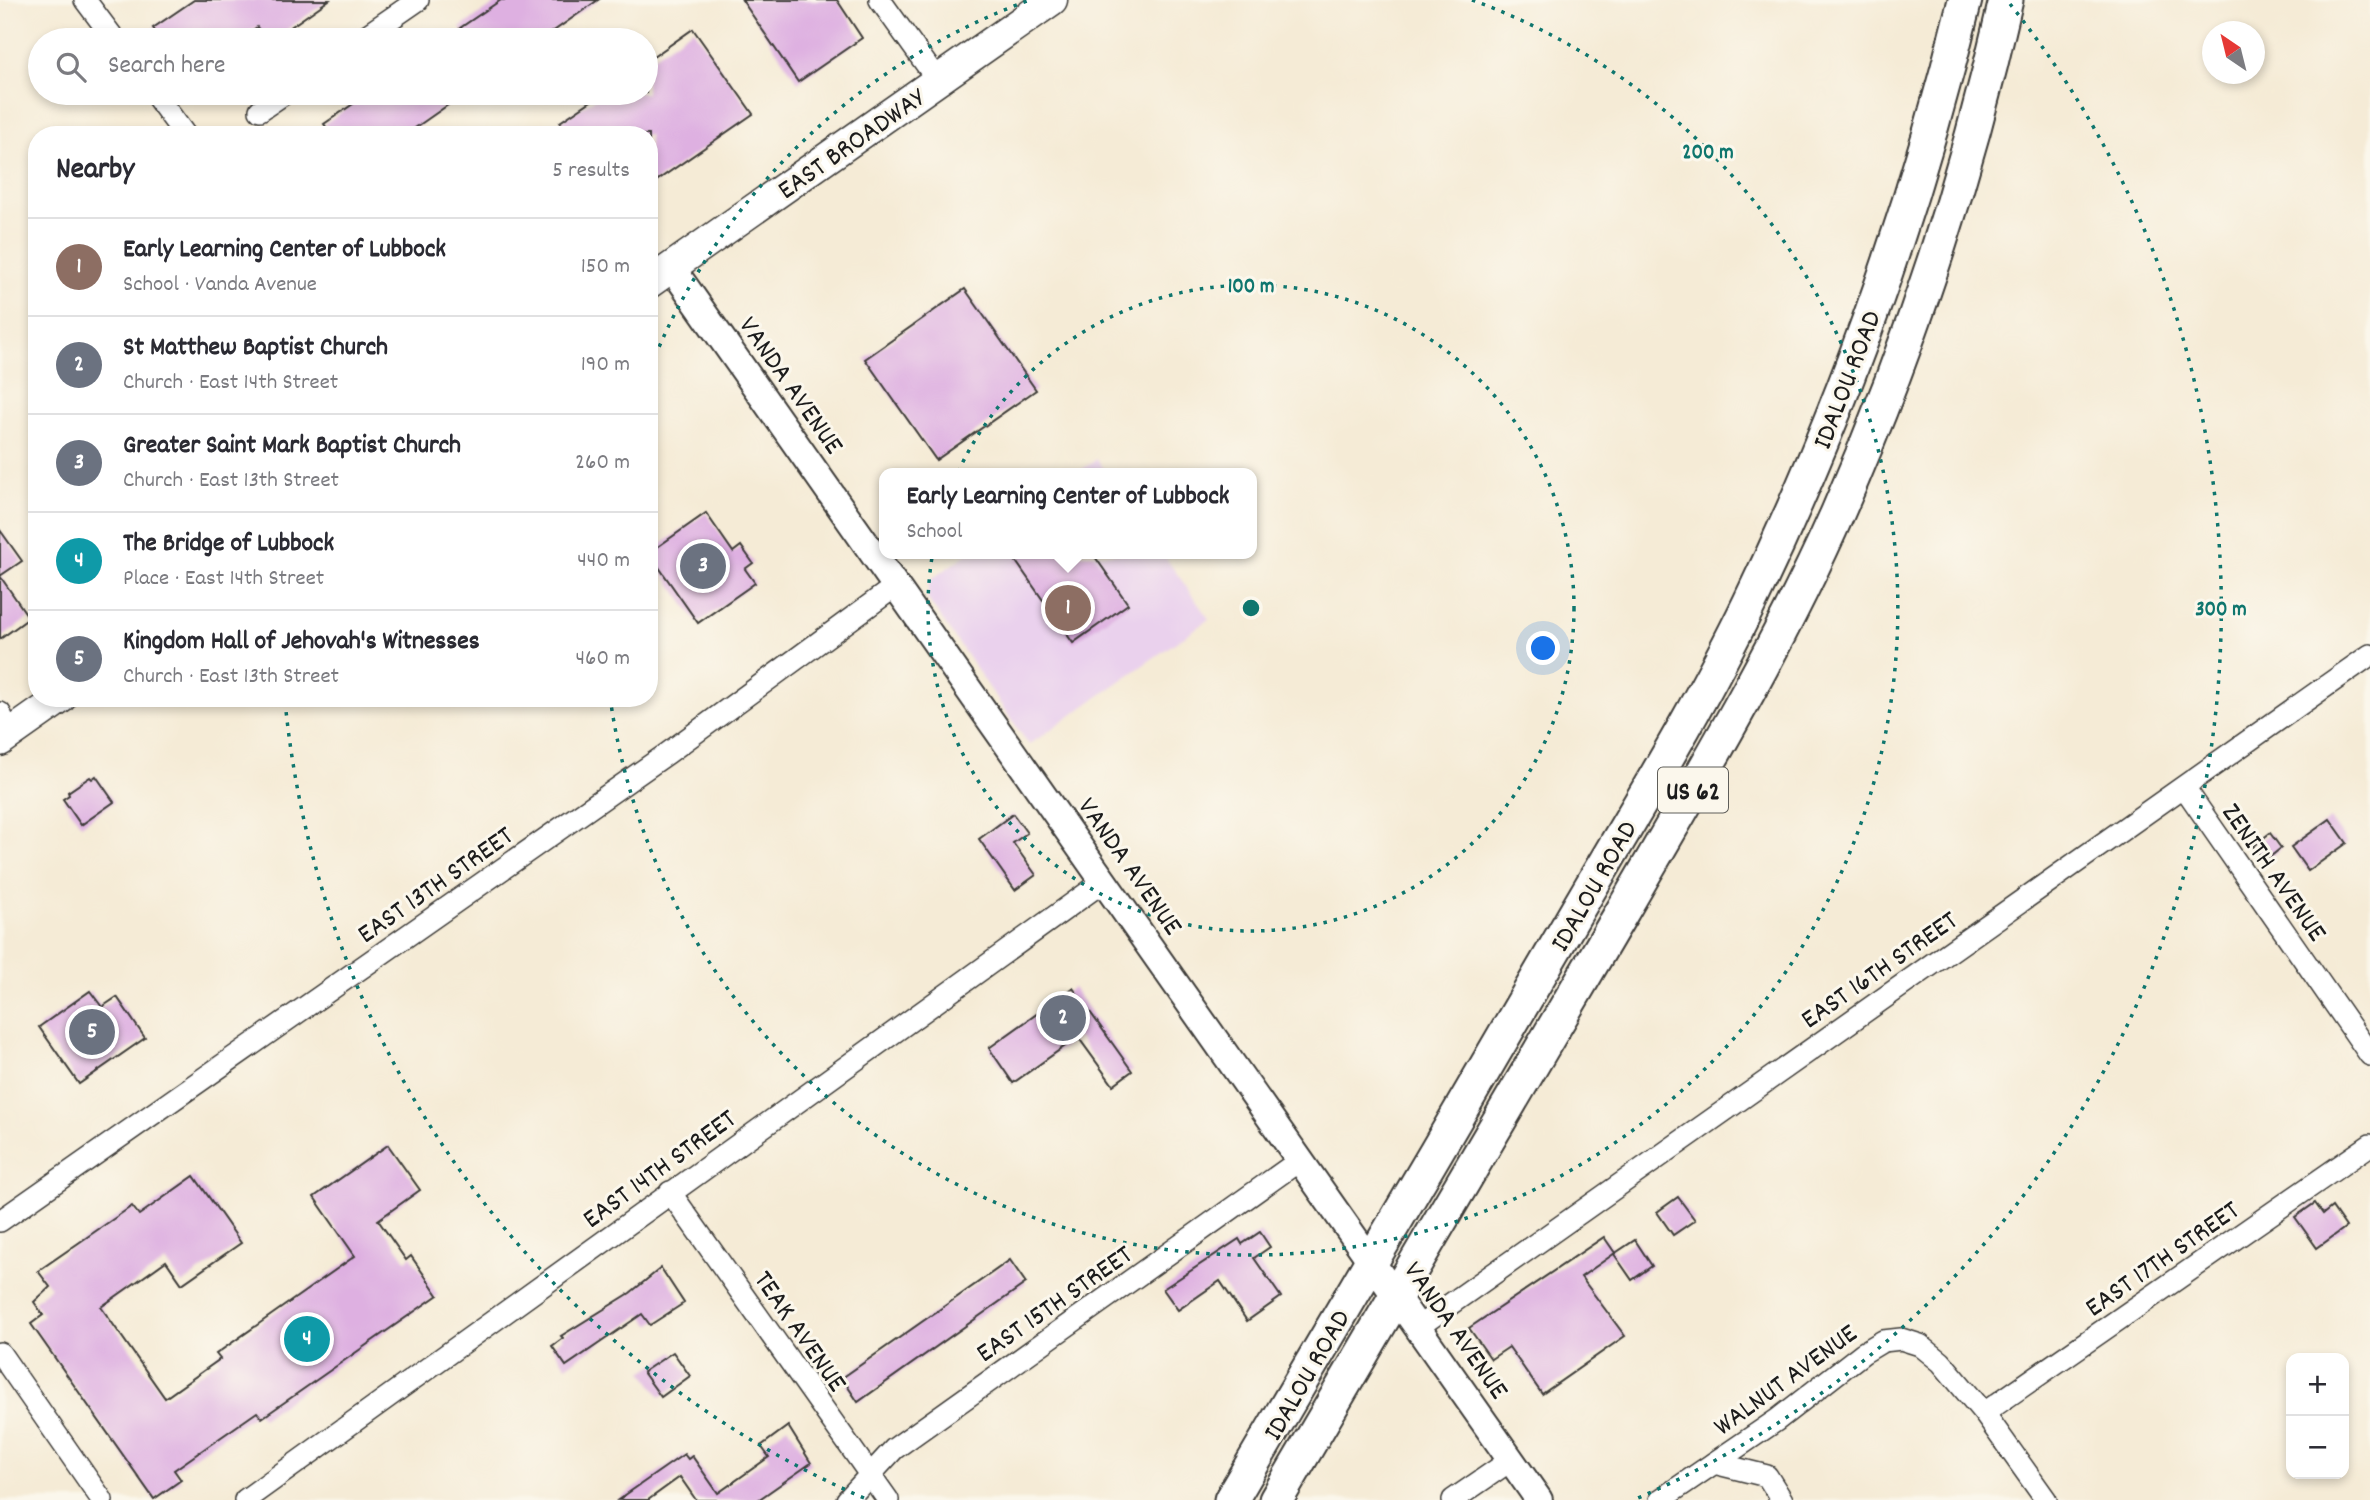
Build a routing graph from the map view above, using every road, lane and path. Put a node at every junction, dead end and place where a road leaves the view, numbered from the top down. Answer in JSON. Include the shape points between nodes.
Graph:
{"nodes":[{"id":1,"x":85,"y":0,"type":"edge"},
{"id":2,"x":418,"y":0,"type":"edge"},
{"id":3,"x":880,"y":0,"type":"edge"},
{"id":4,"x":1052,"y":0,"type":"edge"},
{"id":5,"x":1965,"y":0,"type":"edge"},
{"id":6,"x":2006,"y":0,"type":"edge"},
{"id":7,"x":106,"y":28,"type":"edge"},
{"id":8,"x":377,"y":28,"type":"edge"},
{"id":9,"x":938,"y":81,"type":"junction"},
{"id":10,"x":163,"y":105,"type":"edge"},
{"id":11,"x":267,"y":105,"type":"edge"},
{"id":12,"x":260,"y":110,"type":"dead end"},
{"id":13,"x":179,"y":126,"type":"edge"},
{"id":14,"x":661,"y":275,"type":"edge"},
{"id":15,"x":897,"y":585,"type":"junction"},
{"id":16,"x":2370,"y":655,"type":"edge"},
{"id":17,"x":44,"y":707,"type":"edge"},
{"id":18,"x":3,"y":729,"type":"edge"},
{"id":19,"x":2184,"y":787,"type":"junction"},
{"id":20,"x":1104,"y":881,"type":"junction"},
{"id":21,"x":2370,"y":1055,"type":"edge"},
{"id":22,"x":2370,"y":1145,"type":"edge"},
{"id":23,"x":1300,"y":1160,"type":"junction"},
{"id":24,"x":670,"y":1192,"type":"junction"},
{"id":25,"x":0,"y":1221,"type":"edge"},
{"id":26,"x":1372,"y":1260,"type":"junction"},
{"id":27,"x":1396,"y":1296,"type":"junction"},
{"id":28,"x":1418,"y":1327,"type":"junction"},
{"id":29,"x":0,"y":1353,"type":"edge"},
{"id":30,"x":1984,"y":1413,"type":"junction"},
{"id":31,"x":1511,"y":1460,"type":"junction"},
{"id":32,"x":1714,"y":1463,"type":"junction"},
{"id":33,"x":870,"y":1475,"type":"junction"},
{"id":34,"x":102,"y":1500,"type":"edge"},
{"id":35,"x":245,"y":1500,"type":"edge"},
{"id":36,"x":847,"y":1500,"type":"edge"},
{"id":37,"x":888,"y":1500,"type":"edge"},
{"id":38,"x":1231,"y":1500,"type":"edge"},
{"id":39,"x":1276,"y":1500,"type":"edge"},
{"id":40,"x":1453,"y":1500,"type":"edge"},
{"id":41,"x":1539,"y":1500,"type":"edge"},
{"id":42,"x":1660,"y":1500,"type":"edge"},
{"id":43,"x":1782,"y":1500,"type":"edge"},
{"id":44,"x":2046,"y":1500,"type":"edge"}],
"edges":[{"from":1,"to":7,"type":"street"},
{"from":2,"to":8,"type":"street"},
{"from":3,"to":9,"type":"street"},
{"from":4,"to":9,"type":"main road","name":"EAST BROADWAY"},
{"from":5,"to":26,"type":"main road","name":"IDALOU ROAD","number":"US 62","via":[[1924,155],[1886,272],[1800,495],[1749,604],[1666,757]]},
{"from":6,"to":27,"type":"main road","name":"IDALOU ROAD","number":"US 62","via":[[1937,250],[1838,512],[1714,754]]},
{"from":9,"to":14,"type":"main road","name":"EAST BROADWAY"},
{"from":10,"to":13,"type":"street"},
{"from":11,"to":12,"type":"street"},
{"from":14,"to":15,"type":"street","name":"VANDA AVENUE"},
{"from":15,"to":20,"type":"street","name":"VANDA AVENUE"},
{"from":15,"to":25,"type":"street","name":"EAST 13TH STREET","via":[[668,754]]},
{"from":16,"to":19,"type":"street","name":"EAST 16TH STREET"},
{"from":17,"to":18,"type":"main road"},
{"from":19,"to":21,"type":"street","name":"ZENITH AVENUE"},
{"from":19,"to":28,"type":"street","name":"EAST 16TH STREET"},
{"from":20,"to":23,"type":"street","name":"VANDA AVENUE"},
{"from":20,"to":24,"type":"street","name":"EAST 14TH STREET"},
{"from":22,"to":30,"type":"street","name":"EAST 17TH STREET"},
{"from":23,"to":26,"type":"street","name":"VANDA AVENUE"},
{"from":23,"to":33,"type":"street","name":"EAST 15TH STREET","via":[[894,1449]]},
{"from":24,"to":33,"type":"street","name":"TEAK AVENUE"},
{"from":24,"to":35,"type":"street","name":"EAST 14TH STREET"},
{"from":26,"to":27,"type":"street","name":"VANDA AVENUE"},
{"from":26,"to":38,"type":"main road","name":"IDALOU ROAD","number":"US 62"},
{"from":27,"to":28,"type":"street","name":"VANDA AVENUE"},
{"from":27,"to":39,"type":"main road","name":"IDALOU ROAD","number":"US 62"},
{"from":28,"to":31,"type":"street","name":"VANDA AVENUE"},
{"from":29,"to":34,"type":"street"},
{"from":30,"to":32,"type":"street","name":"WALNUT AVENUE","via":[[1941,1362],[1920,1345],[1901,1339],[1883,1341]]},
{"from":30,"to":44,"type":"street","name":"WALNUT AVENUE"},
{"from":31,"to":40,"type":"street"},
{"from":31,"to":41,"type":"street","name":"VANDA AVENUE"},
{"from":32,"to":42,"type":"street","name":"WALNUT AVENUE"},
{"from":32,"to":43,"type":"street","via":[[1767,1475]]},
{"from":33,"to":36,"type":"street","name":"EAST 15TH STREET"},
{"from":33,"to":37,"type":"street","name":"TEAK AVENUE"}]}
